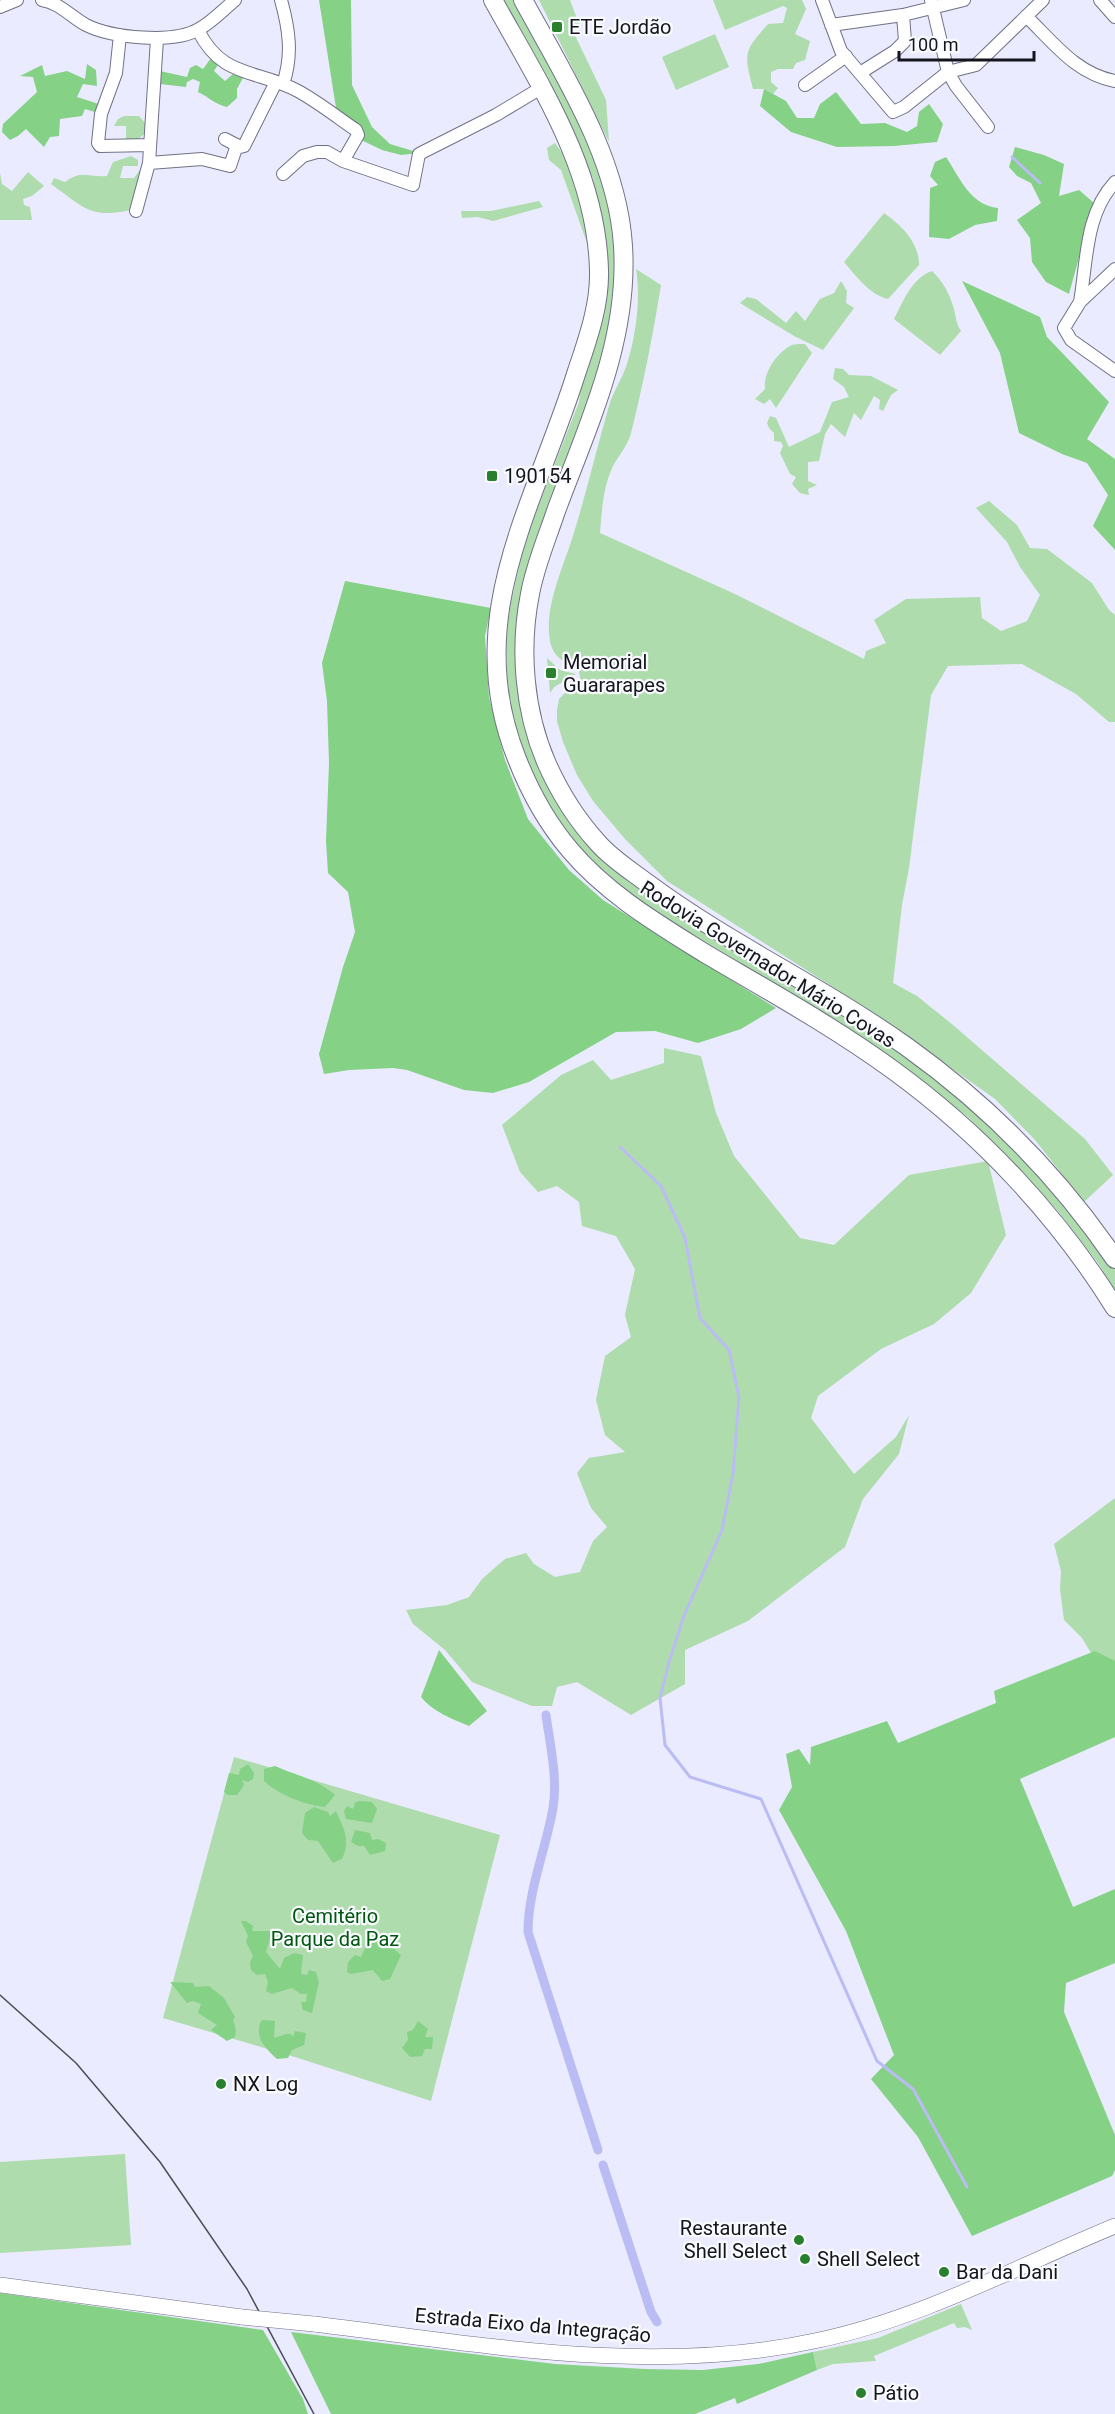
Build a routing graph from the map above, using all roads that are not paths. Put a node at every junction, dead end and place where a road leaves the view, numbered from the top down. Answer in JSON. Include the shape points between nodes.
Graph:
{"nodes":[{"id":1,"x":17,"y":0,"type":"edge"},
{"id":2,"x":42,"y":0,"type":"edge"},
{"id":3,"x":236,"y":0,"type":"edge"},
{"id":4,"x":281,"y":0,"type":"edge"},
{"id":5,"x":493,"y":0,"type":"edge"},
{"id":6,"x":524,"y":0,"type":"edge"},
{"id":7,"x":822,"y":0,"type":"edge"},
{"id":8,"x":964,"y":0,"type":"edge"},
{"id":9,"x":1043,"y":0,"type":"edge"},
{"id":10,"x":1100,"y":0,"type":"edge"},
{"id":11,"x":932,"y":5,"type":"edge"},
{"id":12,"x":0,"y":7,"type":"edge"},
{"id":13,"x":903,"y":15,"type":"junction"},
{"id":14,"x":1026,"y":16,"type":"junction"},
{"id":15,"x":1115,"y":17,"type":"edge"},
{"id":16,"x":831,"y":25,"type":"junction"},
{"id":17,"x":198,"y":30,"type":"junction"},
{"id":18,"x":120,"y":35,"type":"junction"},
{"id":19,"x":157,"y":39,"type":"junction"},
{"id":20,"x":846,"y":56,"type":"junction"},
{"id":21,"x":948,"y":72,"type":"junction"},
{"id":22,"x":860,"y":74,"type":"junction"},
{"id":23,"x":1115,"y":81,"type":"edge"},
{"id":24,"x":279,"y":83,"type":"junction"},
{"id":25,"x":805,"y":85,"type":"dead end"},
{"id":26,"x":541,"y":88,"type":"junction"},
{"id":27,"x":988,"y":127,"type":"dead end"},
{"id":28,"x":225,"y":139,"type":"dead end"},
{"id":29,"x":237,"y":145,"type":"junction"},
{"id":30,"x":150,"y":146,"type":"junction"},
{"id":31,"x":343,"y":161,"type":"junction"},
{"id":32,"x":149,"y":163,"type":"junction"},
{"id":33,"x":283,"y":174,"type":"dead end"},
{"id":34,"x":1115,"y":182,"type":"edge"},
{"id":35,"x":136,"y":211,"type":"dead end"},
{"id":36,"x":1115,"y":269,"type":"edge"},
{"id":37,"x":1080,"y":302,"type":"junction"},
{"id":38,"x":1115,"y":371,"type":"edge"},
{"id":39,"x":1115,"y":1259,"type":"edge"},
{"id":40,"x":1115,"y":1308,"type":"edge"},
{"id":41,"x":1115,"y":2226,"type":"edge"},
{"id":42,"x":0,"y":2285,"type":"edge"}],
"edges":[{"from":1,"to":12,"type":"street"},
{"from":2,"to":18,"type":"street","via":[[94,29]]},
{"from":3,"to":17,"type":"street"},
{"from":4,"to":24,"type":"street","via":[[289,52],[287,72]]},
{"from":5,"to":26,"type":"highway","name":"Rodovia Governador Mário Covas"},
{"from":6,"to":39,"type":"highway","name":"Rodovia Governador Mário Covas","via":[[610,175],[623,254],[621,308],[606,375],[530,594],[526,675],[531,710],[547,764],[573,812],[619,862],[676,905],[906,1046],[995,1117],[1067,1194]]},
{"from":7,"to":16,"type":"street"},
{"from":8,"to":11,"type":"street"},
{"from":9,"to":14,"type":"street"},
{"from":10,"to":15,"type":"street"},
{"from":11,"to":13,"type":"street"},
{"from":11,"to":21,"type":"street"},
{"from":13,"to":16,"type":"street"},
{"from":13,"to":22,"type":"street","via":[[905,41]]},
{"from":14,"to":21,"type":"street","via":[[976,65]]},
{"from":14,"to":23,"type":"street","via":[[1078,67]]},
{"from":16,"to":20,"type":"street"},
{"from":17,"to":19,"type":"street"},
{"from":17,"to":24,"type":"street","via":[[208,49],[223,61]]},
{"from":18,"to":19,"type":"street"},
{"from":18,"to":30,"type":"street","via":[[116,73],[100,122],[99,145]]},
{"from":19,"to":30,"type":"street"},
{"from":20,"to":22,"type":"street"},
{"from":20,"to":25,"type":"street"},
{"from":21,"to":22,"type":"street","via":[[896,112]]},
{"from":21,"to":27,"type":"street"},
{"from":24,"to":29,"type":"street","via":[[244,146]]},
{"from":24,"to":31,"type":"street","via":[[356,130],[358,135]]},
{"from":26,"to":31,"type":"street","via":[[419,154],[413,185]]},
{"from":26,"to":40,"type":"highway","name":"Rodovia Governador Mário Covas","via":[[584,180],[592,206],[600,277],[585,347],[524,517],[499,604],[499,693],[507,733],[527,784],[570,851],[611,890],[655,922],[891,1068],[930,1099],[1033,1197],[1062,1230]]},
{"from":28,"to":29,"type":"street"},
{"from":29,"to":32,"type":"street","via":[[230,166],[202,159]]},
{"from":30,"to":32,"type":"street"},
{"from":31,"to":33,"type":"street","via":[[327,152],[309,154]]},
{"from":32,"to":35,"type":"street"},
{"from":34,"to":37,"type":"street","via":[[1100,200],[1090,233]]},
{"from":36,"to":37,"type":"street"},
{"from":37,"to":38,"type":"street","via":[[1064,328],[1071,340]]},
{"from":41,"to":42,"type":"main road","name":"Estrada Eixo da Integração","bridge":true,"via":[[945,2299],[862,2329],[812,2342],[746,2352],[663,2357],[551,2352]]}]}
